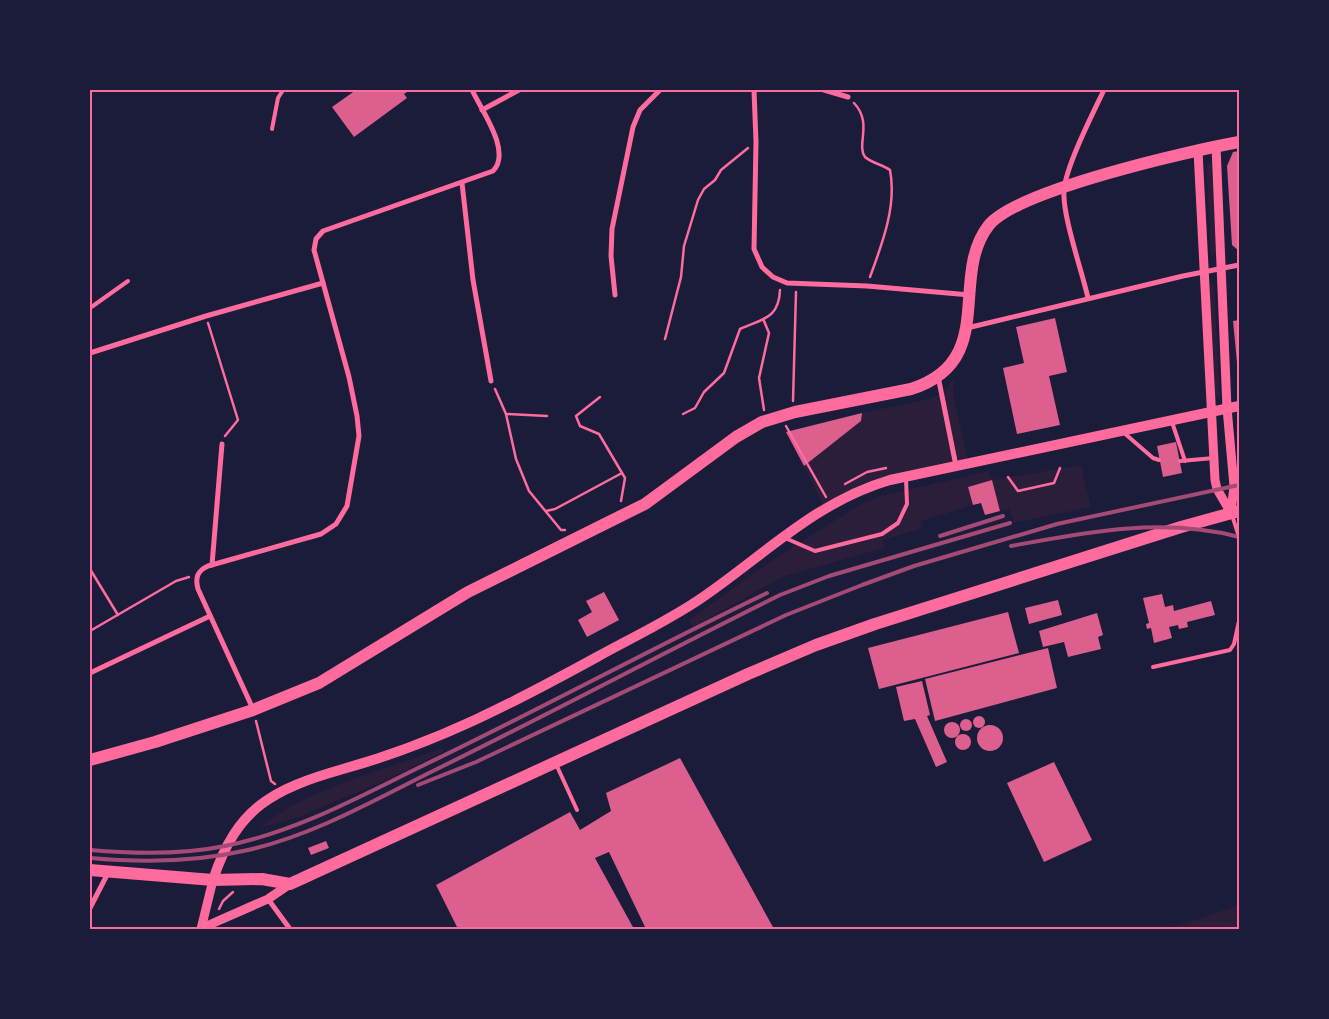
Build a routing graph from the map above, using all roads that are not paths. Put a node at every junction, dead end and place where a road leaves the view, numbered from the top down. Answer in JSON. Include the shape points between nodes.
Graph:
{"nodes":[{"id":1,"x":283,"y":90,"type":"edge"},
{"id":2,"x":472,"y":90,"type":"edge"},
{"id":3,"x":519,"y":90,"type":"edge"},
{"id":4,"x":660,"y":90,"type":"edge"},
{"id":5,"x":754,"y":90,"type":"edge"},
{"id":6,"x":824,"y":90,"type":"edge"},
{"id":7,"x":1104,"y":90,"type":"edge"},
{"id":8,"x":848,"y":97,"type":"road end"},
{"id":9,"x":482,"y":110,"type":"junction"},
{"id":10,"x":272,"y":129,"type":"dead end"},
{"id":11,"x":1239,"y":142,"type":"edge"},
{"id":12,"x":1216,"y":146,"type":"junction"},
{"id":13,"x":1198,"y":151,"type":"junction"},
{"id":14,"x":462,"y":183,"type":"junction"},
{"id":15,"x":1064,"y":188,"type":"junction"},
{"id":16,"x":1239,"y":265,"type":"edge"},
{"id":17,"x":1222,"y":268,"type":"junction"},
{"id":18,"x":1203,"y":272,"type":"junction"},
{"id":19,"x":128,"y":281,"type":"dead end"},
{"id":20,"x":323,"y":283,"type":"junction"},
{"id":21,"x":615,"y":295,"type":"dead end"},
{"id":22,"x":970,"y":296,"type":"junction"},
{"id":23,"x":1088,"y":298,"type":"junction"},
{"id":24,"x":90,"y":308,"type":"edge"},
{"id":25,"x":966,"y":328,"type":"junction"},
{"id":26,"x":90,"y":353,"type":"edge"},
{"id":27,"x":938,"y":376,"type":"junction"},
{"id":28,"x":491,"y":381,"type":"road end"},
{"id":29,"x":1239,"y":406,"type":"edge"},
{"id":30,"x":1227,"y":408,"type":"junction"},
{"id":31,"x":1210,"y":412,"type":"junction"},
{"id":32,"x":1172,"y":422,"type":"junction"},
{"id":33,"x":1123,"y":432,"type":"junction"},
{"id":34,"x":222,"y":444,"type":"road end"},
{"id":35,"x":1214,"y":458,"type":"junction"},
{"id":36,"x":1159,"y":460,"type":"dead end"},
{"id":37,"x":956,"y":467,"type":"junction"},
{"id":38,"x":906,"y":477,"type":"junction"},
{"id":39,"x":1235,"y":512,"type":"edge"},
{"id":40,"x":782,"y":537,"type":"junction"},
{"id":41,"x":1239,"y":537,"type":"edge"},
{"id":42,"x":212,"y":565,"type":"junction"},
{"id":43,"x":210,"y":616,"type":"junction"},
{"id":44,"x":1239,"y":621,"type":"edge"},
{"id":45,"x":1153,"y":667,"type":"dead end"},
{"id":46,"x":90,"y":672,"type":"edge"},
{"id":47,"x":253,"y":710,"type":"junction"},
{"id":48,"x":90,"y":760,"type":"edge"},
{"id":49,"x":555,"y":762,"type":"junction"},
{"id":50,"x":577,"y":810,"type":"dead end"},
{"id":51,"x":90,"y":870,"type":"edge"},
{"id":52,"x":108,"y":872,"type":"junction"},
{"id":53,"x":213,"y":880,"type":"junction"},
{"id":54,"x":290,"y":884,"type":"junction"},
{"id":55,"x":268,"y":899,"type":"junction"},
{"id":56,"x":90,"y":908,"type":"edge"},
{"id":57,"x":201,"y":928,"type":"edge"},
{"id":58,"x":290,"y":929,"type":"edge"}],
"edges":[{"from":1,"to":10,"type":"lane","via":[[278,98]]},
{"from":2,"to":9,"type":"street"},
{"from":3,"to":9,"type":"street"},
{"from":4,"to":21,"type":"street","via":[[640,110],[631,135],[612,229]]},
{"from":5,"to":22,"type":"street","via":[[754,249],[757,261],[767,273],[780,281],[795,284],[867,286]]},
{"from":6,"to":8,"type":"street"},
{"from":7,"to":15,"type":"street"},
{"from":9,"to":14,"type":"street","via":[[500,146],[500,157],[493,171]]},
{"from":11,"to":12,"type":"main road"},
{"from":12,"to":13,"type":"main road"},
{"from":12,"to":17,"type":"street"},
{"from":13,"to":15,"type":"main road"},
{"from":13,"to":18,"type":"street"},
{"from":14,"to":20,"type":"street","via":[[323,231],[316,239],[314,250]]},
{"from":14,"to":28,"type":"street","via":[[473,280]]},
{"from":15,"to":22,"type":"main road","via":[[1018,204],[989,225],[976,251]]},
{"from":15,"to":23,"type":"street","via":[[1065,206]]},
{"from":16,"to":17,"type":"street"},
{"from":17,"to":18,"type":"street"},
{"from":17,"to":30,"type":"street"},
{"from":18,"to":23,"type":"street"},
{"from":18,"to":31,"type":"street"},
{"from":19,"to":24,"type":"lane"},
{"from":20,"to":26,"type":"street"},
{"from":20,"to":42,"type":"street","via":[[357,416],[358,453],[347,506],[336,524],[321,534]]},
{"from":22,"to":25,"type":"main road"},
{"from":23,"to":25,"type":"street"},
{"from":25,"to":27,"type":"main road","via":[[958,353]]},
{"from":27,"to":37,"type":"street"},
{"from":27,"to":47,"type":"main road","via":[[911,389],[780,416],[745,431],[661,494],[628,514],[468,592],[319,683]]},
{"from":29,"to":30,"type":"main road"},
{"from":30,"to":31,"type":"main road"},
{"from":30,"to":39,"type":"street"},
{"from":31,"to":32,"type":"main road"},
{"from":31,"to":35,"type":"street"},
{"from":32,"to":33,"type":"main road"},
{"from":32,"to":35,"type":"lane","via":[[1182,461]]},
{"from":33,"to":36,"type":"lane"},
{"from":33,"to":37,"type":"main road"},
{"from":34,"to":42,"type":"street"},
{"from":35,"to":39,"type":"street","via":[[1217,490]]},
{"from":37,"to":38,"type":"main road"},
{"from":38,"to":40,"type":"main road","via":[[874,485],[831,506]]},
{"from":38,"to":40,"type":"lane","via":[[907,504],[898,524],[882,534],[815,551]]},
{"from":39,"to":41,"type":"lane"},
{"from":39,"to":49,"type":"main road","via":[[986,588],[830,640]]},
{"from":40,"to":53,"type":"main road","via":[[689,606],[497,711],[426,743],[304,781],[269,798],[234,831]]},
{"from":42,"to":43,"type":"street","via":[[202,569],[198,575],[198,589]]},
{"from":43,"to":46,"type":"street"},
{"from":43,"to":47,"type":"street"},
{"from":44,"to":45,"type":"lane","via":[[1230,650]]},
{"from":47,"to":48,"type":"main road"},
{"from":49,"to":50,"type":"lane"},
{"from":49,"to":54,"type":"main road"},
{"from":51,"to":52,"type":"main road"},
{"from":52,"to":53,"type":"main road"},
{"from":52,"to":56,"type":"street"},
{"from":53,"to":54,"type":"main road","via":[[262,879]]},
{"from":53,"to":57,"type":"street"},
{"from":54,"to":55,"type":"street"},
{"from":55,"to":57,"type":"street"},
{"from":55,"to":58,"type":"street"}]}
